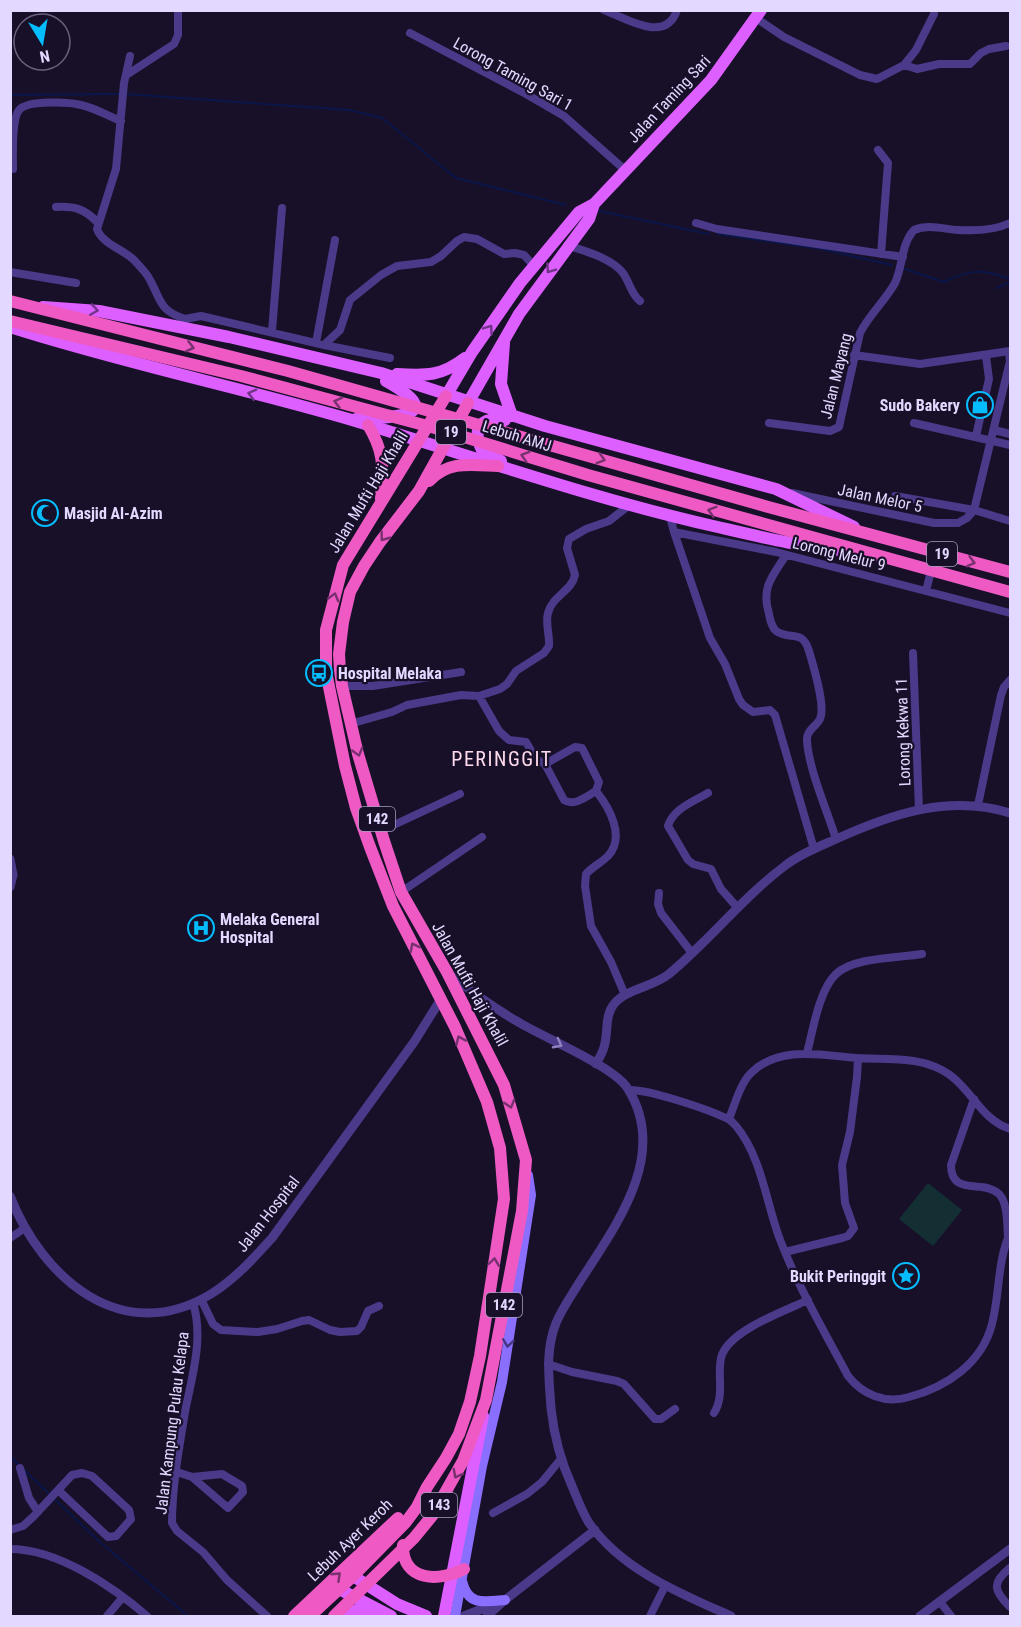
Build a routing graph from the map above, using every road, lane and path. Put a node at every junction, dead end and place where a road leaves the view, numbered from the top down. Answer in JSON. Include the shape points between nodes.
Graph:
{"nodes":[{"id":1,"x":178,"y":10,"type":"edge"},
{"id":2,"x":604,"y":10,"type":"edge"},
{"id":3,"x":677,"y":10,"type":"edge"},
{"id":4,"x":759,"y":14,"type":"edge"},
{"id":5,"x":934,"y":14,"type":"dead end"},
{"id":6,"x":410,"y":33,"type":"dead end"},
{"id":7,"x":1006,"y":46,"type":"dead end"},
{"id":8,"x":130,"y":56,"type":"dead end"},
{"id":9,"x":904,"y":65,"type":"junction"},
{"id":10,"x":128,"y":74,"type":"junction"},
{"id":11,"x":121,"y":121,"type":"junction"},
{"id":12,"x":878,"y":150,"type":"dead end"},
{"id":13,"x":13,"y":169,"type":"dead end"},
{"id":14,"x":625,"y":170,"type":"junction"},
{"id":15,"x":594,"y":204,"type":"junction"},
{"id":16,"x":56,"y":207,"type":"dead end"},
{"id":17,"x":282,"y":208,"type":"dead end"},
{"id":18,"x":98,"y":223,"type":"junction"},
{"id":19,"x":696,"y":223,"type":"dead end"},
{"id":20,"x":1011,"y":223,"type":"edge"},
{"id":21,"x":336,"y":240,"type":"dead end"},
{"id":22,"x":567,"y":245,"type":"junction"},
{"id":23,"x":881,"y":254,"type":"junction"},
{"id":24,"x":903,"y":257,"type":"junction"},
{"id":25,"x":534,"y":266,"type":"junction"},
{"id":26,"x":10,"y":272,"type":"edge"},
{"id":27,"x":76,"y":283,"type":"dead end"},
{"id":28,"x":10,"y":301,"type":"edge"},
{"id":29,"x":640,"y":301,"type":"dead end"},
{"id":30,"x":36,"y":308,"type":"junction"},
{"id":31,"x":10,"y":321,"type":"edge"},
{"id":32,"x":185,"y":323,"type":"junction"},
{"id":33,"x":10,"y":327,"type":"edge"},
{"id":34,"x":272,"y":331,"type":"junction"},
{"id":35,"x":27,"y":332,"type":"junction"},
{"id":36,"x":10,"y":334,"type":"edge"},
{"id":37,"x":505,"y":336,"type":"junction"},
{"id":38,"x":320,"y":344,"type":"junction"},
{"id":39,"x":472,"y":352,"type":"junction"},
{"id":40,"x":1010,"y":352,"type":"edge"},
{"id":41,"x":854,"y":355,"type":"junction"},
{"id":42,"x":986,"y":356,"type":"junction"},
{"id":43,"x":390,"y":358,"type":"dead end"},
{"id":44,"x":1010,"y":361,"type":"edge"},
{"id":45,"x":364,"y":369,"type":"junction"},
{"id":46,"x":381,"y":373,"type":"junction"},
{"id":47,"x":446,"y":396,"type":"junction"},
{"id":48,"x":468,"y":403,"type":"junction"},
{"id":49,"x":512,"y":416,"type":"junction"},
{"id":50,"x":349,"y":420,"type":"junction"},
{"id":51,"x":769,"y":423,"type":"dead end"},
{"id":52,"x":914,"y":423,"type":"dead end"},
{"id":53,"x":368,"y":425,"type":"junction"},
{"id":54,"x":545,"y":426,"type":"junction"},
{"id":55,"x":994,"y":430,"type":"junction"},
{"id":56,"x":1011,"y":434,"type":"edge"},
{"id":57,"x":976,"y":436,"type":"junction"},
{"id":58,"x":991,"y":440,"type":"junction"},
{"id":59,"x":418,"y":442,"type":"junction"},
{"id":60,"x":1011,"y":445,"type":"edge"},
{"id":61,"x":443,"y":450,"type":"junction"},
{"id":62,"x":498,"y":466,"type":"junction"},
{"id":63,"x":551,"y":483,"type":"junction"},
{"id":64,"x":776,"y":489,"type":"junction"},
{"id":65,"x":419,"y":491,"type":"junction"},
{"id":66,"x":895,"y":496,"type":"dead end"},
{"id":67,"x":381,"y":500,"type":"junction"},
{"id":68,"x":628,"y":506,"type":"junction"},
{"id":69,"x":974,"y":510,"type":"junction"},
{"id":70,"x":670,"y":517,"type":"junction"},
{"id":71,"x":1011,"y":521,"type":"edge"},
{"id":72,"x":674,"y":532,"type":"junction"},
{"id":73,"x":874,"y":536,"type":"junction"},
{"id":74,"x":779,"y":547,"type":"junction"},
{"id":75,"x":858,"y":551,"type":"junction"},
{"id":76,"x":786,"y":555,"type":"junction"},
{"id":77,"x":932,"y":571,"type":"junction"},
{"id":78,"x":1011,"y":572,"type":"edge"},
{"id":79,"x":927,"y":591,"type":"junction"},
{"id":80,"x":1011,"y":592,"type":"edge"},
{"id":81,"x":1011,"y":613,"type":"edge"},
{"id":82,"x":913,"y":653,"type":"dead end"},
{"id":83,"x":461,"y":672,"type":"dead end"},
{"id":84,"x":1011,"y":680,"type":"edge"},
{"id":85,"x":342,"y":686,"type":"junction"},
{"id":86,"x":479,"y":696,"type":"junction"},
{"id":87,"x":350,"y":724,"type":"junction"},
{"id":88,"x":545,"y":764,"type":"junction"},
{"id":89,"x":597,"y":791,"type":"junction"},
{"id":90,"x":708,"y":793,"type":"dead end"},
{"id":91,"x":460,"y":794,"type":"dead end"},
{"id":92,"x":978,"y":805,"type":"junction"},
{"id":93,"x":919,"y":810,"type":"junction"},
{"id":94,"x":1011,"y":813,"type":"edge"},
{"id":95,"x":381,"y":831,"type":"junction"},
{"id":96,"x":482,"y":837,"type":"dead end"},
{"id":97,"x":836,"y":839,"type":"junction"},
{"id":98,"x":814,"y":849,"type":"junction"},
{"id":99,"x":10,"y":859,"type":"edge"},
{"id":100,"x":10,"y":887,"type":"edge"},
{"id":101,"x":401,"y":892,"type":"junction"},
{"id":102,"x":659,"y":893,"type":"dead end"},
{"id":103,"x":737,"y":907,"type":"junction"},
{"id":104,"x":692,"y":953,"type":"junction"},
{"id":105,"x":922,"y":954,"type":"dead end"},
{"id":106,"x":447,"y":972,"type":"junction"},
{"id":107,"x":626,"y":995,"type":"junction"},
{"id":108,"x":441,"y":999,"type":"junction"},
{"id":109,"x":450,"y":1017,"type":"junction"},
{"id":110,"x":427,"y":1021,"type":"junction"},
{"id":111,"x":807,"y":1053,"type":"junction"},
{"id":112,"x":858,"y":1058,"type":"junction"},
{"id":113,"x":596,"y":1064,"type":"junction"},
{"id":114,"x":629,"y":1090,"type":"junction"},
{"id":115,"x":974,"y":1099,"type":"junction"},
{"id":116,"x":729,"y":1119,"type":"junction"},
{"id":117,"x":1011,"y":1129,"type":"edge"},
{"id":118,"x":526,"y":1160,"type":"junction"},
{"id":119,"x":10,"y":1196,"type":"edge"},
{"id":120,"x":25,"y":1228,"type":"junction"},
{"id":121,"x":1009,"y":1236,"type":"edge"},
{"id":122,"x":10,"y":1238,"type":"edge"},
{"id":123,"x":785,"y":1252,"type":"junction"},
{"id":124,"x":808,"y":1300,"type":"junction"},
{"id":125,"x":197,"y":1301,"type":"junction"},
{"id":126,"x":379,"y":1306,"type":"dead end"},
{"id":127,"x":548,"y":1364,"type":"junction"},
{"id":128,"x":486,"y":1400,"type":"junction"},
{"id":129,"x":470,"y":1402,"type":"joint"},
{"id":130,"x":675,"y":1409,"type":"dead end"},
{"id":131,"x":714,"y":1413,"type":"dead end"},
{"id":132,"x":560,"y":1460,"type":"junction"},
{"id":133,"x":20,"y":1468,"type":"dead end"},
{"id":134,"x":177,"y":1472,"type":"junction"},
{"id":135,"x":192,"y":1477,"type":"junction"},
{"id":136,"x":427,"y":1487,"type":"junction"},
{"id":137,"x":57,"y":1491,"type":"junction"},
{"id":138,"x":417,"y":1507,"type":"junction"},
{"id":139,"x":38,"y":1512,"type":"junction"},
{"id":140,"x":493,"y":1513,"type":"dead end"},
{"id":141,"x":10,"y":1530,"type":"edge"},
{"id":142,"x":595,"y":1530,"type":"junction"},
{"id":143,"x":10,"y":1549,"type":"edge"},
{"id":144,"x":1011,"y":1549,"type":"edge"},
{"id":145,"x":1011,"y":1568,"type":"edge"},
{"id":146,"x":463,"y":1575,"type":"junction"},
{"id":147,"x":353,"y":1576,"type":"junction"},
{"id":148,"x":665,"y":1586,"type":"junction"},
{"id":149,"x":339,"y":1589,"type":"junction"},
{"id":150,"x":123,"y":1596,"type":"junction"},
{"id":151,"x":505,"y":1600,"type":"junction"},
{"id":152,"x":940,"y":1602,"type":"junction"},
{"id":153,"x":1011,"y":1607,"type":"edge"},
{"id":154,"x":379,"y":1611,"type":"junction"},
{"id":155,"x":107,"y":1617,"type":"edge"},
{"id":156,"x":147,"y":1617,"type":"edge"},
{"id":157,"x":267,"y":1617,"type":"edge"},
{"id":158,"x":294,"y":1617,"type":"edge"},
{"id":159,"x":310,"y":1617,"type":"edge"},
{"id":160,"x":334,"y":1617,"type":"edge"},
{"id":161,"x":348,"y":1617,"type":"edge"},
{"id":162,"x":392,"y":1617,"type":"edge"},
{"id":163,"x":426,"y":1617,"type":"edge"},
{"id":164,"x":444,"y":1617,"type":"edge"},
{"id":165,"x":455,"y":1617,"type":"edge"},
{"id":166,"x":464,"y":1617,"type":"edge"},
{"id":167,"x":486,"y":1617,"type":"edge"},
{"id":168,"x":650,"y":1617,"type":"edge"},
{"id":169,"x":731,"y":1617,"type":"edge"},
{"id":170,"x":920,"y":1617,"type":"edge"},
{"id":171,"x":951,"y":1617,"type":"edge"}],
"edges":[{"from":1,"to":10,"type":"street","via":[[174,44]]},
{"from":2,"to":3,"type":"street","via":[[654,28],[670,24]]},
{"from":4,"to":9,"type":"street","via":[[784,37],[860,75],[877,79]]},
{"from":4,"to":14,"type":"main road","name":"Jalan Taming Sari","number":"19","via":[[711,80]]},
{"from":5,"to":9,"type":"street"},
{"from":6,"to":14,"type":"street","name":"Lorong Taming Sari 1","via":[[564,117]]},
{"from":7,"to":9,"type":"street","via":[[989,49],[970,63],[917,69]]},
{"from":8,"to":10,"type":"street"},
{"from":10,"to":11,"type":"street"},
{"from":11,"to":13,"type":"street","via":[[69,103],[23,107],[14,133]]},
{"from":11,"to":18,"type":"street","via":[[116,169]]},
{"from":12,"to":23,"type":"street","via":[[888,163]]},
{"from":14,"to":15,"type":"main road","name":"Jalan Taming Sari","number":"19"},
{"from":15,"to":22,"type":"main road","name":"Jalan Taming Sari","number":"19","via":[[589,219]]},
{"from":15,"to":25,"type":"main road","name":"Jalan Taming Sari","number":"19","via":[[579,212]]},
{"from":16,"to":18,"type":"street","via":[[84,210]]},
{"from":17,"to":34,"type":"street"},
{"from":18,"to":32,"type":"street","via":[[102,237],[133,259],[165,308]]},
{"from":19,"to":23,"type":"street"},
{"from":20,"to":24,"type":"street","name":"Jalan Mayang","via":[[974,230],[920,228],[910,235]]},
{"from":21,"to":38,"type":"street"},
{"from":22,"to":29,"type":"street","via":[[620,269]]},
{"from":22,"to":37,"type":"main road","name":"Jalan Taming Sari","number":"19","one_way":true},
{"from":23,"to":24,"type":"street"},
{"from":24,"to":41,"type":"street","name":"Jalan Mayang","via":[[894,283],[864,324]]},
{"from":25,"to":38,"type":"street","via":[[524,255],[504,254],[477,239],[464,237],[432,262],[397,266],[381,275],[350,300],[340,330]]},
{"from":39,"to":25,"type":"main road","name":"Jalan Taming Sari","number":"19","one_way":true},
{"from":26,"to":27,"type":"street"},
{"from":28,"to":30,"type":"highway","name":"Lebuh AMJ","number":"19"},
{"from":30,"to":32,"type":"main road","one_way":true,"via":[[99,310]]},
{"from":30,"to":73,"type":"highway","name":"Lebuh AMJ","number":"19","one_way":true,"via":[[299,374]]},
{"from":75,"to":31,"type":"highway","name":"Lebuh AMJ","number":"19","one_way":true,"via":[[435,428],[241,376]]},
{"from":32,"to":34,"type":"street","via":[[201,316]]},
{"from":32,"to":45,"type":"main road"},
{"from":33,"to":35,"type":"main road"},
{"from":34,"to":38,"type":"street"},
{"from":35,"to":36,"type":"street"},
{"from":50,"to":35,"type":"main road","one_way":true},
{"from":37,"to":48,"type":"main road","name":"Jalan Taming Sari","number":"19"},
{"from":37,"to":49,"type":"main road","via":[[501,384]]},
{"from":38,"to":43,"type":"street"},
{"from":39,"to":46,"type":"main road","via":[[436,374]]},
{"from":39,"to":47,"type":"main road","name":"Jalan Taming Sari","number":"19"},
{"from":40,"to":42,"type":"street"},
{"from":40,"to":44,"type":"street"},
{"from":41,"to":42,"type":"street","via":[[920,364]]},
{"from":41,"to":51,"type":"street","name":"Jalan Mayang","via":[[839,427],[830,431]]},
{"from":42,"to":57,"type":"street","via":[[989,379]]},
{"from":44,"to":55,"type":"street"},
{"from":45,"to":46,"type":"main road"},
{"from":45,"to":50,"type":"main road","via":[[407,393],[414,409],[402,417]]},
{"from":46,"to":47,"type":"main road"},
{"from":47,"to":48,"type":"main road"},
{"from":47,"to":59,"type":"highway","name":"Jalan Mufti Haji Khalil","number":"142"},
{"from":48,"to":49,"type":"main road"},
{"from":48,"to":61,"type":"highway","name":"Jalan Mufti Haji Khalil","number":"142"},
{"from":49,"to":54,"type":"main road"},
{"from":50,"to":53,"type":"main road"},
{"from":52,"to":57,"type":"street"},
{"from":53,"to":59,"type":"main road"},
{"from":53,"to":67,"type":"highway","via":[[384,463]]},
{"from":54,"to":63,"type":"main road","via":[[493,418],[485,420],[478,435],[482,450],[489,456]]},
{"from":54,"to":64,"type":"main road"},
{"from":55,"to":56,"type":"street"},
{"from":55,"to":58,"type":"street"},
{"from":57,"to":58,"type":"street"},
{"from":58,"to":60,"type":"street"},
{"from":58,"to":69,"type":"street"},
{"from":59,"to":61,"type":"main road"},
{"from":59,"to":67,"type":"highway","name":"Jalan Mufti Haji Khalil","number":"142"},
{"from":61,"to":62,"type":"main road"},
{"from":61,"to":65,"type":"highway","name":"Jalan Mufti Haji Khalil","number":"142"},
{"from":62,"to":63,"type":"main road"},
{"from":62,"to":65,"type":"highway","via":[[451,466]]},
{"from":63,"to":68,"type":"main road"},
{"from":64,"to":69,"type":"street","name":"Jalan Melor 5","via":[[934,523],[958,522]]},
{"from":64,"to":73,"type":"main road"},
{"from":65,"to":85,"type":"highway","name":"Jalan Mufti Haji Khalil","number":"142","one_way":true,"via":[[380,542],[350,592],[339,654]]},
{"from":66,"to":69,"type":"street"},
{"from":108,"to":67,"type":"highway","name":"Jalan Mufti Haji Khalil","number":"142","one_way":true,"via":[[393,906],[360,818],[326,672],[326,630],[343,565]]},
{"from":68,"to":70,"type":"main road"},
{"from":68,"to":86,"type":"street","via":[[609,521],[569,539],[567,548],[574,581],[554,600],[548,614],[549,646],[516,671],[507,684]]},
{"from":69,"to":71,"type":"street"},
{"from":70,"to":72,"type":"street"},
{"from":70,"to":74,"type":"main road"},
{"from":72,"to":74,"type":"street","name":"Lorong Melur 9"},
{"from":72,"to":98,"type":"street","via":[[710,638],[739,699],[748,710],[770,710],[775,715]]},
{"from":73,"to":78,"type":"highway","name":"Lebuh AMJ","number":"19","one_way":true},
{"from":74,"to":75,"type":"main road"},
{"from":74,"to":76,"type":"street","name":"Lorong Melur 9"},
{"from":75,"to":77,"type":"highway","name":"Lebuh AMJ","number":"19"},
{"from":76,"to":79,"type":"street","name":"Lorong Melur 9"},
{"from":76,"to":97,"type":"street","via":[[770,579],[765,600],[776,631],[807,643],[822,708],[820,719],[806,739]]},
{"from":77,"to":79,"type":"street"},
{"from":77,"to":80,"type":"highway","name":"Lebuh AMJ","number":"19"},
{"from":79,"to":81,"type":"street","name":"Lorong Melur 9"},
{"from":82,"to":93,"type":"street","name":"Lorong Kekwa 11"},
{"from":83,"to":85,"type":"street","via":[[373,686]]},
{"from":84,"to":92,"type":"street","via":[[1001,695]]},
{"from":85,"to":87,"type":"highway","name":"Jalan Mufti Haji Khalil","number":"142"},
{"from":86,"to":87,"type":"street","via":[[429,700]]},
{"from":86,"to":88,"type":"street","via":[[499,731],[509,741],[526,742],[536,759]]},
{"from":87,"to":95,"type":"highway","name":"Jalan Mufti Haji Khalil","number":"142","one_way":true},
{"from":88,"to":89,"type":"street","via":[[568,803]]},
{"from":88,"to":89,"type":"street","via":[[574,747],[582,748],[597,777]]},
{"from":89,"to":107,"type":"street","via":[[611,815],[615,838],[612,850],[586,874],[585,886],[591,926]]},
{"from":90,"to":103,"type":"street","via":[[679,811],[668,826],[688,860],[711,869],[721,889]]},
{"from":91,"to":95,"type":"street"},
{"from":92,"to":93,"type":"street"},
{"from":92,"to":94,"type":"street"},
{"from":93,"to":97,"type":"street"},
{"from":95,"to":101,"type":"highway","name":"Jalan Mufti Haji Khalil","number":"142"},
{"from":96,"to":101,"type":"street"},
{"from":97,"to":98,"type":"street"},
{"from":98,"to":103,"type":"street","via":[[787,864]]},
{"from":99,"to":100,"type":"street"},
{"from":101,"to":106,"type":"highway","name":"Jalan Mufti Haji Khalil","number":"142"},
{"from":102,"to":104,"type":"street","via":[[657,904],[661,912]]},
{"from":103,"to":104,"type":"street"},
{"from":104,"to":107,"type":"street","via":[[663,978]]},
{"from":105,"to":111,"type":"street","via":[[858,963],[836,974],[818,1010]]},
{"from":106,"to":113,"type":"street","one_way":true,"via":[[520,1023]]},
{"from":106,"to":118,"type":"highway","name":"Jalan Mufti Haji Khalil","number":"142","one_way":true,"via":[[504,1085]]},
{"from":107,"to":113,"type":"street","via":[[610,1009],[605,1043]]},
{"from":108,"to":109,"type":"highway","name":"Jalan Mufti Haji Khalil","number":"142"},
{"from":108,"to":110,"type":"street","name":"Jalan Hospital"},
{"from":109,"to":110,"type":"street"},
{"from":129,"to":109,"type":"highway","name":"Jalan Mufti Haji Khalil","number":"142","one_way":true,"via":[[504,1199],[503,1172],[487,1102]]},
{"from":110,"to":125,"type":"street","name":"Jalan Hospital","via":[[272,1238],[248,1265]]},
{"from":111,"to":112,"type":"street"},
{"from":111,"to":116,"type":"street","via":[[772,1060],[751,1074]]},
{"from":112,"to":115,"type":"street","via":[[906,1059],[935,1067],[962,1085]]},
{"from":112,"to":123,"type":"street","via":[[850,1132],[842,1165],[845,1203],[854,1228],[848,1236]]},
{"from":113,"to":114,"type":"street"},
{"from":114,"to":116,"type":"street","via":[[644,1091]]},
{"from":114,"to":127,"type":"street","via":[[642,1136],[638,1175],[615,1227],[556,1322]]},
{"from":115,"to":117,"type":"street","via":[[991,1120]]},
{"from":115,"to":121,"type":"street","via":[[951,1172],[962,1184],[999,1194]]},
{"from":116,"to":123,"type":"street","via":[[752,1151]]},
{"from":118,"to":128,"type":"highway","number":"142","via":[[522,1211]]},
{"from":118,"to":146,"type":"main road","name":"Jalan Mufti Haji Khalil","number":"142","one_way":true,"via":[[531,1195],[525,1238],[502,1382]]},
{"from":119,"to":120,"type":"street","name":"Jalan Hospital"},
{"from":120,"to":122,"type":"street"},
{"from":120,"to":125,"type":"street","name":"Jalan Hospital","via":[[62,1277],[111,1306],[136,1313],[164,1312]]},
{"from":121,"to":124,"type":"street","via":[[987,1340],[965,1368],[925,1393],[884,1400],[856,1387]]},
{"from":123,"to":124,"type":"street"},
{"from":124,"to":131,"type":"street","via":[[755,1326],[728,1345],[721,1357],[720,1398]]},
{"from":125,"to":126,"type":"street","via":[[221,1330],[258,1332],[302,1320],[330,1330],[357,1331],[368,1311]]},
{"from":125,"to":134,"type":"street","name":"Jalan Kampung Pulau Kelapa","via":[[198,1341]]},
{"from":127,"to":130,"type":"street","via":[[624,1384],[655,1419]]},
{"from":127,"to":132,"type":"street"},
{"from":128,"to":160,"type":"highway","number":"143","one_way":true,"via":[[464,1461],[432,1516]]},
{"from":128,"to":164,"type":"main road","number":"142"},
{"from":129,"to":136,"type":"highway","number":"143","via":[[459,1434]]},
{"from":132,"to":140,"type":"street","via":[[527,1494]]},
{"from":132,"to":142,"type":"street"},
{"from":133,"to":139,"type":"street","via":[[29,1498]]},
{"from":134,"to":135,"type":"street"},
{"from":134,"to":157,"type":"street","name":"Jalan Kampung Pulau Kelapa","via":[[172,1523]]},
{"from":135,"to":135,"type":"street","via":[[228,1508],[243,1492],[242,1486],[229,1476]]},
{"from":136,"to":138,"type":"highway"},
{"from":158,"to":136,"type":"highway","name":"Lebuh Ayer Keroh","number":"143","one_way":true},
{"from":137,"to":137,"type":"street","via":[[108,1537],[116,1536],[131,1519],[129,1510],[88,1473],[72,1475]]},
{"from":137,"to":139,"type":"street"},
{"from":138,"to":146,"type":"highway","via":[[403,1547],[407,1563],[417,1573],[432,1578]]},
{"from":138,"to":147,"type":"highway"},
{"from":139,"to":141,"type":"street","via":[[23,1526]]},
{"from":142,"to":148,"type":"street","via":[[610,1546]]},
{"from":142,"to":151,"type":"street"},
{"from":143,"to":150,"type":"street","via":[[51,1557],[93,1576]]},
{"from":144,"to":152,"type":"street"},
{"from":145,"to":153,"type":"street","via":[[1001,1575],[997,1585],[1000,1596]]},
{"from":146,"to":151,"type":"main road","via":[[471,1598]]},
{"from":146,"to":165,"type":"main road","name":"Jalan Mufti Haji Khalil","number":"142"},
{"from":147,"to":149,"type":"highway"},
{"from":147,"to":163,"type":"main road"},
{"from":148,"to":168,"type":"street"},
{"from":148,"to":169,"type":"street"},
{"from":149,"to":154,"type":"main road"},
{"from":149,"to":159,"type":"highway"},
{"from":150,"to":155,"type":"street"},
{"from":150,"to":156,"type":"street"},
{"from":151,"to":166,"type":"street"},
{"from":151,"to":167,"type":"street"},
{"from":152,"to":170,"type":"street"},
{"from":152,"to":171,"type":"street"},
{"from":154,"to":161,"type":"main road","via":[[357,1610]]},
{"from":154,"to":162,"type":"main road"}]}
